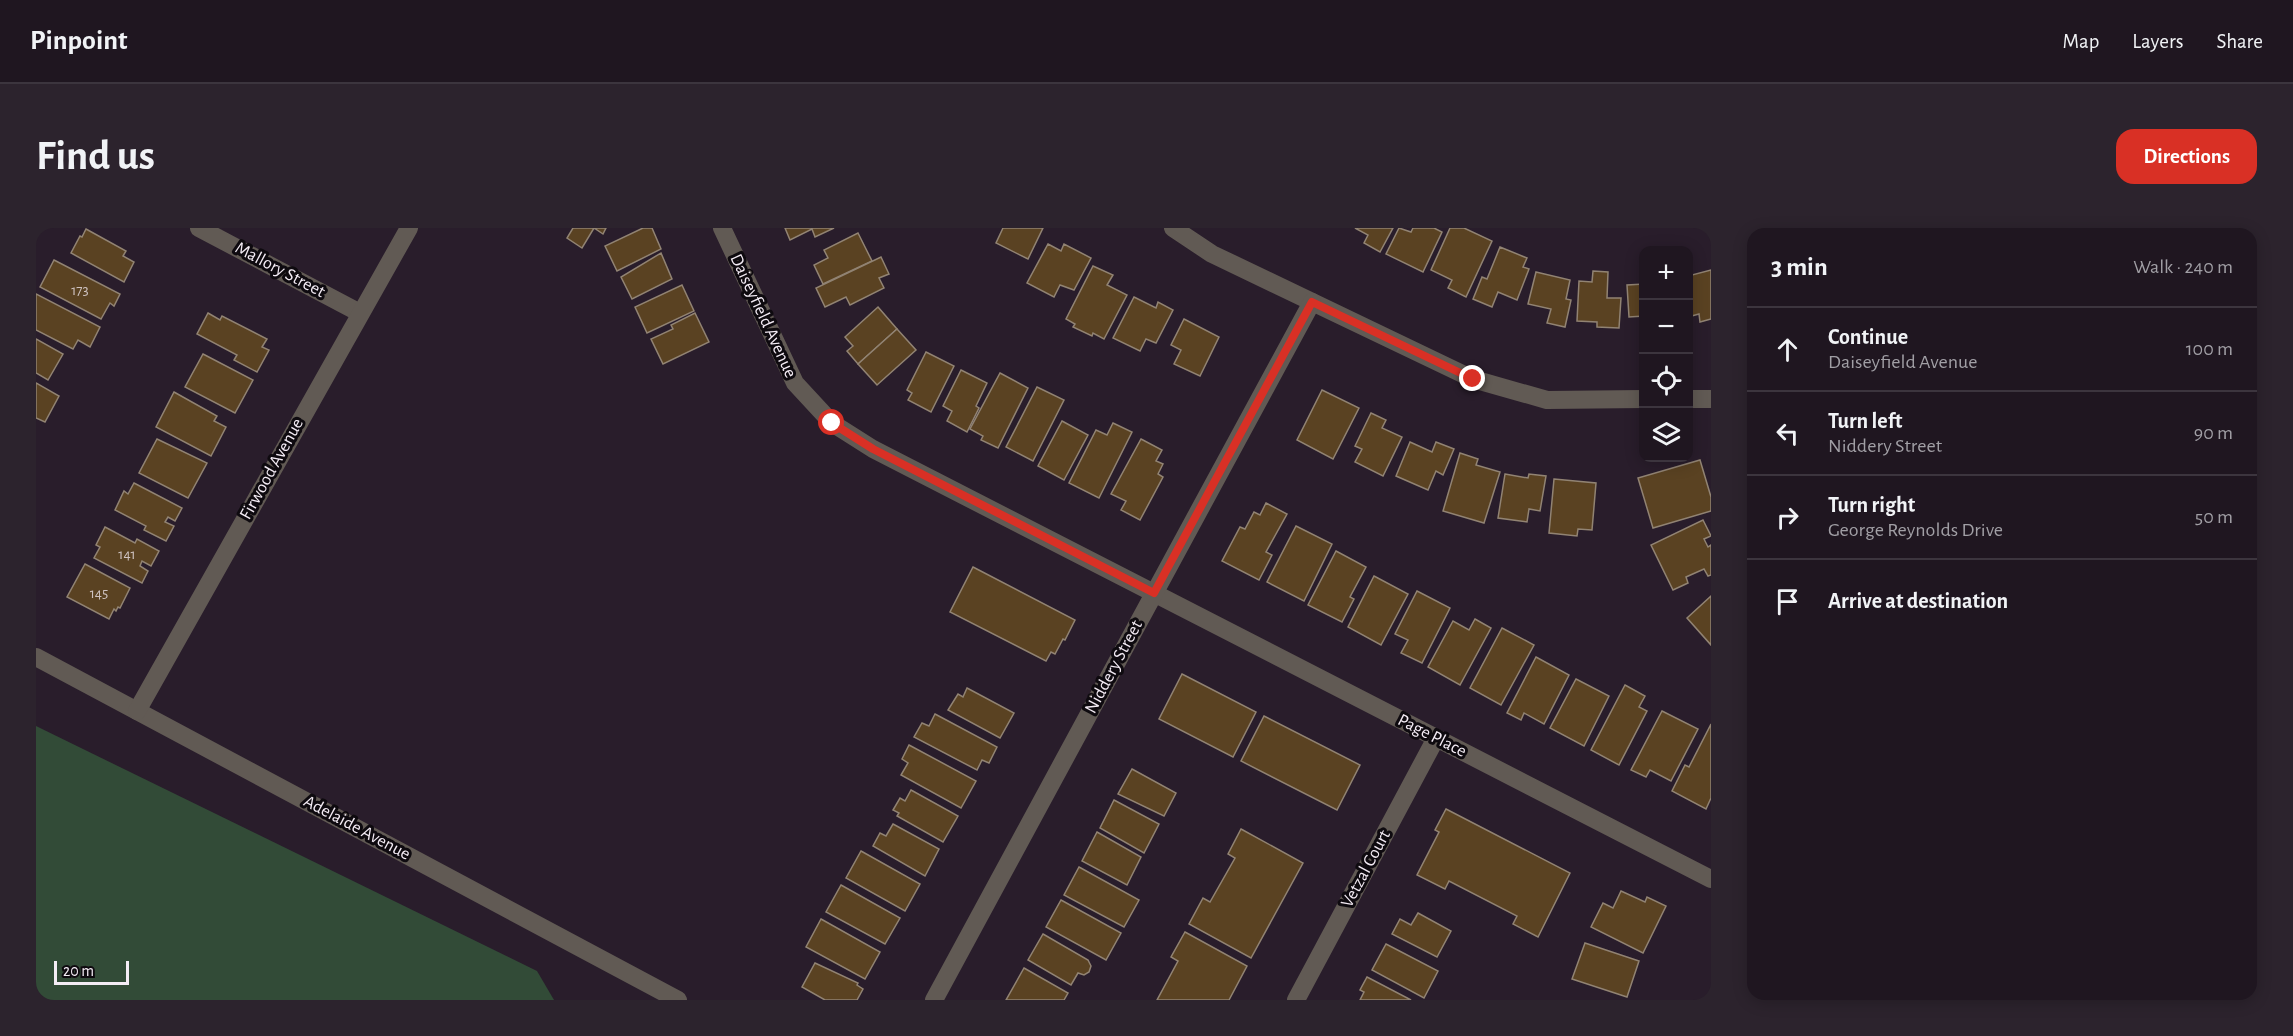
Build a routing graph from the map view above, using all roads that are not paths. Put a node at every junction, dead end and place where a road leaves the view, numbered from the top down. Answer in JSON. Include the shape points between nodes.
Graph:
{"nodes":[{"id":1,"x":200,"y":228,"type":"edge"},
{"id":2,"x":409,"y":228,"type":"edge"},
{"id":3,"x":722,"y":228,"type":"edge"},
{"id":4,"x":1173,"y":228,"type":"edge"},
{"id":5,"x":1312,"y":302,"type":"junction"},
{"id":6,"x":360,"y":313,"type":"junction"},
{"id":7,"x":1639,"y":399,"type":"edge"},
{"id":8,"x":1693,"y":399,"type":"edge"},
{"id":9,"x":1711,"y":399,"type":"edge"},
{"id":10,"x":1154,"y":593,"type":"junction"},
{"id":11,"x":36,"y":657,"type":"edge"},
{"id":12,"x":137,"y":711,"type":"junction"},
{"id":13,"x":1436,"y":738,"type":"junction"},
{"id":14,"x":1711,"y":879,"type":"edge"},
{"id":15,"x":678,"y":1000,"type":"edge"},
{"id":16,"x":934,"y":1000,"type":"edge"},
{"id":17,"x":1296,"y":1000,"type":"edge"}],
"edges":[{"from":1,"to":6,"type":"street","name":"Mallory Street"},
{"from":2,"to":6,"type":"street","name":"Firwood Avenue"},
{"from":3,"to":10,"type":"street","name":"Daiseyfield Avenue","via":[[795,383],[832,423],[873,449]]},
{"from":4,"to":5,"type":"street","via":[[1212,254]]},
{"from":5,"to":7,"type":"street","via":[[1473,379],[1547,400]]},
{"from":5,"to":10,"type":"street","name":"Niddery Street"},
{"from":6,"to":12,"type":"street","name":"Firwood Avenue"},
{"from":8,"to":9,"type":"street"},
{"from":10,"to":13,"type":"street","name":"Page Place"},
{"from":10,"to":16,"type":"street","name":"Niddery Street"},
{"from":11,"to":12,"type":"street","name":"Adelaide Avenue"},
{"from":12,"to":15,"type":"street","name":"Adelaide Avenue"},
{"from":13,"to":14,"type":"street","name":"Page Place"},
{"from":13,"to":17,"type":"street","name":"Vetzal Court"}]}
